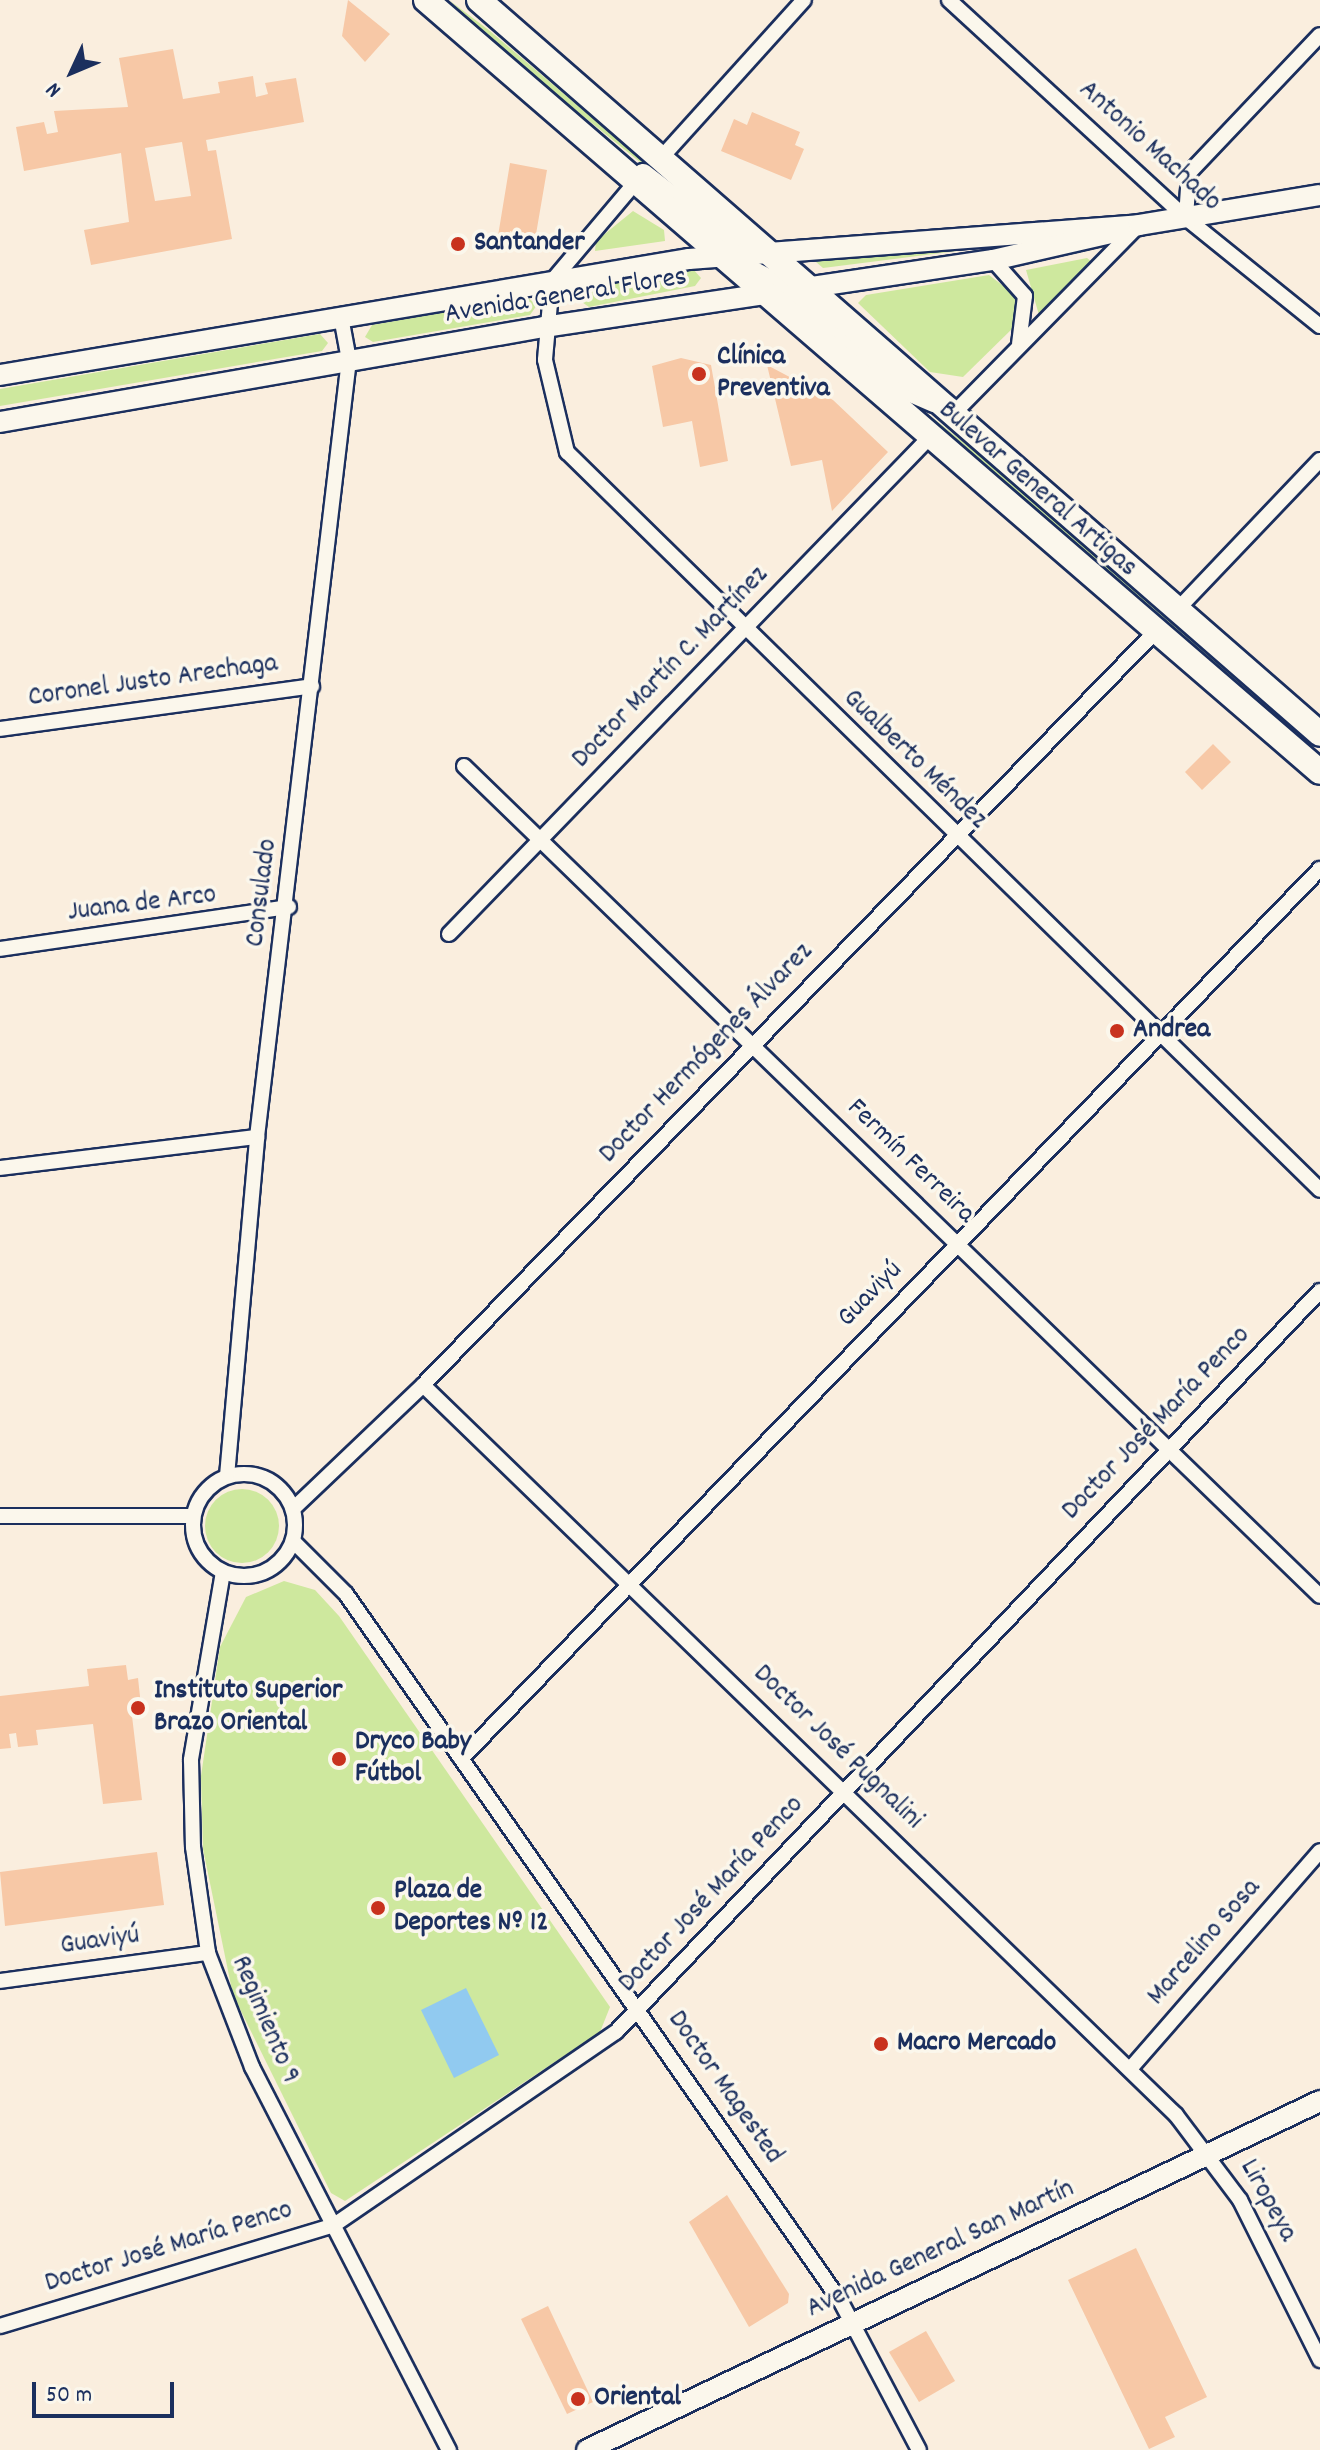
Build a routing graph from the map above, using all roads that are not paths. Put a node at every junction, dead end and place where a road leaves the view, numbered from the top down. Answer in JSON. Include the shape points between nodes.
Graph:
{"nodes":[{"id":1,"x":426,"y":0,"type":"edge"},
{"id":2,"x":479,"y":0,"type":"edge"},
{"id":3,"x":804,"y":0,"type":"edge"},
{"id":4,"x":949,"y":0,"type":"edge"},
{"id":5,"x":1320,"y":35,"type":"edge"},
{"id":6,"x":661,"y":158,"type":"junction"},
{"id":7,"x":606,"y":160,"type":"junction"},
{"id":8,"x":634,"y":184,"type":"junction"},
{"id":9,"x":1320,"y":195,"type":"edge"},
{"id":10,"x":1186,"y":218,"type":"junction"},
{"id":11,"x":1139,"y":225,"type":"junction"},
{"id":12,"x":769,"y":250,"type":"junction"},
{"id":13,"x":744,"y":252,"type":"junction"},
{"id":14,"x":714,"y":255,"type":"junction"},
{"id":15,"x":993,"y":260,"type":"junction"},
{"id":16,"x":552,"y":281,"type":"junction"},
{"id":17,"x":802,"y":290,"type":"junction"},
{"id":18,"x":761,"y":295,"type":"junction"},
{"id":19,"x":341,"y":317,"type":"junction"},
{"id":20,"x":1320,"y":326,"type":"edge"},
{"id":21,"x":544,"y":327,"type":"junction"},
{"id":22,"x":1018,"y":348,"type":"junction"},
{"id":23,"x":349,"y":360,"type":"junction"},
{"id":24,"x":0,"y":375,"type":"edge"},
{"id":25,"x":956,"y":411,"type":"junction"},
{"id":26,"x":0,"y":422,"type":"edge"},
{"id":27,"x":930,"y":437,"type":"junction"},
{"id":28,"x":1320,"y":460,"type":"edge"},
{"id":29,"x":1177,"y":610,"type":"junction"},
{"id":30,"x":745,"y":630,"type":"junction"},
{"id":31,"x":1156,"y":631,"type":"junction"},
{"id":32,"x":312,"y":686,"type":"junction"},
{"id":33,"x":0,"y":729,"type":"edge"},
{"id":34,"x":1318,"y":731,"type":"edge"},
{"id":35,"x":464,"y":766,"type":"dead end"},
{"id":36,"x":1320,"y":772,"type":"edge"},
{"id":37,"x":954,"y":836,"type":"junction"},
{"id":38,"x":540,"y":840,"type":"junction"},
{"id":39,"x":1320,"y":869,"type":"edge"},
{"id":40,"x":289,"y":907,"type":"junction"},
{"id":41,"x":449,"y":934,"type":"dead end"},
{"id":42,"x":0,"y":949,"type":"edge"},
{"id":43,"x":1160,"y":1034,"type":"junction"},
{"id":44,"x":752,"y":1046,"type":"junction"},
{"id":45,"x":257,"y":1137,"type":"junction"},
{"id":46,"x":0,"y":1168,"type":"edge"},
{"id":47,"x":1320,"y":1190,"type":"edge"},
{"id":48,"x":957,"y":1244,"type":"junction"},
{"id":49,"x":1320,"y":1291,"type":"edge"},
{"id":50,"x":423,"y":1385,"type":"junction"},
{"id":51,"x":1168,"y":1449,"type":"junction"},
{"id":52,"x":227,"y":1476,"type":"junction"},
{"id":53,"x":293,"y":1509,"type":"junction"},
{"id":54,"x":0,"y":1516,"type":"edge"},
{"id":55,"x":193,"y":1516,"type":"junction"},
{"id":56,"x":293,"y":1541,"type":"junction"},
{"id":57,"x":223,"y":1572,"type":"junction"},
{"id":58,"x":630,"y":1583,"type":"junction"},
{"id":59,"x":1320,"y":1596,"type":"edge"},
{"id":60,"x":461,"y":1759,"type":"junction"},
{"id":61,"x":845,"y":1792,"type":"junction"},
{"id":62,"x":1320,"y":1851,"type":"edge"},
{"id":63,"x":208,"y":1953,"type":"junction"},
{"id":64,"x":0,"y":1981,"type":"edge"},
{"id":65,"x":639,"y":2011,"type":"junction"},
{"id":66,"x":1130,"y":2069,"type":"junction"},
{"id":67,"x":1320,"y":2101,"type":"edge"},
{"id":68,"x":1210,"y":2154,"type":"junction"},
{"id":69,"x":334,"y":2225,"type":"junction"},
{"id":70,"x":853,"y":2321,"type":"junction"},
{"id":71,"x":0,"y":2326,"type":"edge"},
{"id":72,"x":1320,"y":2360,"type":"edge"},
{"id":73,"x":593,"y":2449,"type":"edge"},
{"id":74,"x":449,"y":2450,"type":"edge"},
{"id":75,"x":919,"y":2450,"type":"edge"}],
"edges":[{"from":1,"to":7,"type":"main road","name":"Bulevar General Artigas"},
{"from":2,"to":6,"type":"main road","name":"Bulevar General Artigas"},
{"from":3,"to":6,"type":"street"},
{"from":4,"to":10,"type":"street","name":"Antonio Machado"},
{"from":5,"to":10,"type":"street","via":[[1189,173]]},
{"from":6,"to":12,"type":"main road","name":"Bulevar General Artigas"},
{"from":7,"to":8,"type":"main road","name":"Bulevar General Artigas"},
{"from":7,"to":13,"type":"main road","name":"Bulevar General Artigas","via":[[653,180]]},
{"from":8,"to":14,"type":"main road","name":"Bulevar General Artigas"},
{"from":8,"to":16,"type":"street"},
{"from":9,"to":10,"type":"main road","name":"Avenida General Flores"},
{"from":10,"to":11,"type":"main road","name":"Avenida General Flores"},
{"from":10,"to":20,"type":"street","name":"Antonio Machado"},
{"from":11,"to":12,"type":"main road","name":"Avenida General Flores"},
{"from":11,"to":15,"type":"main road","name":"Avenida General Flores"},
{"from":11,"to":22,"type":"street"},
{"from":12,"to":13,"type":"main road","name":"Avenida General Flores"},
{"from":12,"to":17,"type":"main road","name":"Bulevar General Artigas"},
{"from":13,"to":14,"type":"main road","name":"Avenida General Flores"},
{"from":13,"to":17,"type":"main road","name":"Bulevar General Artigas"},
{"from":14,"to":16,"type":"main road","name":"Avenida General Flores"},
{"from":14,"to":17,"type":"main road","name":"Bulevar General Artigas"},
{"from":14,"to":18,"type":"main road","name":"Bulevar General Artigas"},
{"from":15,"to":17,"type":"main road","name":"Avenida General Flores"},
{"from":15,"to":22,"type":"street","via":[[1025,296]]},
{"from":16,"to":19,"type":"main road","name":"Avenida General Flores"},
{"from":16,"to":21,"type":"street"},
{"from":17,"to":18,"type":"main road","name":"Avenida General Flores"},
{"from":17,"to":25,"type":"main road","name":"Bulevar General Artigas"},
{"from":18,"to":21,"type":"main road","name":"Avenida General Flores"},
{"from":18,"to":27,"type":"main road","name":"Bulevar General Artigas"},
{"from":19,"to":23,"type":"street","name":"Consulado"},
{"from":19,"to":24,"type":"main road","name":"Avenida General Flores"},
{"from":21,"to":23,"type":"main road","name":"Avenida General Flores"},
{"from":21,"to":30,"type":"street","name":"Gualberto Méndez","via":[[567,452]]},
{"from":22,"to":25,"type":"street"},
{"from":23,"to":26,"type":"main road","name":"Avenida General Flores"},
{"from":23,"to":32,"type":"street","name":"Consulado"},
{"from":25,"to":29,"type":"main road","name":"Bulevar General Artigas"},
{"from":27,"to":30,"type":"street","name":"Doctor Martín C. Martínez"},
{"from":27,"to":31,"type":"main road","name":"Bulevar General Artigas"},
{"from":28,"to":29,"type":"street"},
{"from":29,"to":34,"type":"main road","name":"Bulevar General Artigas"},
{"from":30,"to":37,"type":"street","name":"Gualberto Méndez"},
{"from":30,"to":38,"type":"street","name":"Doctor Martín C. Martínez"},
{"from":31,"to":36,"type":"main road","name":"Bulevar General Artigas"},
{"from":31,"to":37,"type":"street","name":"Doctor Hermógenes Álvarez"},
{"from":32,"to":33,"type":"street","name":"Coronel Justo Arechaga"},
{"from":32,"to":40,"type":"street","name":"Consulado"},
{"from":35,"to":38,"type":"street","name":"Fermín Ferreira"},
{"from":37,"to":43,"type":"street","name":"Gualberto Méndez"},
{"from":37,"to":44,"type":"street","name":"Doctor Hermógenes Álvarez"},
{"from":38,"to":41,"type":"street","name":"Doctor Martín C. Martínez"},
{"from":38,"to":44,"type":"street","name":"Fermín Ferreira"},
{"from":39,"to":43,"type":"street","name":"Guaviyú"},
{"from":40,"to":42,"type":"street","name":"Juana de Arco"},
{"from":40,"to":45,"type":"street","name":"Consulado"},
{"from":43,"to":47,"type":"street","name":"Gualberto Méndez"},
{"from":43,"to":48,"type":"street","name":"Guaviyú"},
{"from":44,"to":48,"type":"street","name":"Fermín Ferreira"},
{"from":44,"to":50,"type":"street","name":"Doctor Hermógenes Álvarez"},
{"from":45,"to":46,"type":"street"},
{"from":45,"to":52,"type":"street","name":"Consulado"},
{"from":48,"to":51,"type":"street","name":"Fermín Ferreira"},
{"from":48,"to":58,"type":"street","name":"Guaviyú"},
{"from":49,"to":51,"type":"street","name":"Doctor José María Penco"},
{"from":50,"to":53,"type":"street","name":"Doctor Hermógenes Álvarez"},
{"from":50,"to":58,"type":"street","name":"Doctor José Pugnalini"},
{"from":51,"to":59,"type":"street","name":"Fermín Ferreira"},
{"from":51,"to":61,"type":"street","name":"Doctor José María Penco"},
{"from":52,"to":53,"type":"street","via":[[272,1482]]},
{"from":52,"to":55,"type":"street","via":[[207,1488]]},
{"from":53,"to":56,"type":"street"},
{"from":54,"to":55,"type":"street"},
{"from":55,"to":57,"type":"street","via":[[196,1544]]},
{"from":56,"to":57,"type":"street","via":[[270,1569],[247,1576]]},
{"from":56,"to":60,"type":"street","name":"Doctor Magested","via":[[327,1569]]},
{"from":57,"to":63,"type":"street","name":"Regimiento 9","via":[[191,1760],[193,1847]]},
{"from":58,"to":60,"type":"street","name":"Guaviyú"},
{"from":58,"to":61,"type":"street","name":"Doctor José Pugnalini"},
{"from":60,"to":65,"type":"street","name":"Doctor Magested"},
{"from":61,"to":65,"type":"street","name":"Doctor José María Penco"},
{"from":61,"to":66,"type":"street","name":"Doctor José Pugnalini"},
{"from":62,"to":66,"type":"street","name":"Marcelino Sosa"},
{"from":63,"to":64,"type":"street","name":"Guaviyú"},
{"from":63,"to":69,"type":"street","name":"Regimiento 9","via":[[252,2067]]},
{"from":65,"to":69,"type":"street","name":"Doctor José María Penco"},
{"from":65,"to":70,"type":"street","name":"Doctor Magested"},
{"from":66,"to":68,"type":"street","name":"Doctor José Pugnalini"},
{"from":67,"to":68,"type":"main road","name":"Avenida General San Martín"},
{"from":68,"to":70,"type":"main road","name":"Avenida General San Martín"},
{"from":68,"to":72,"type":"street","name":"Liropeya"},
{"from":69,"to":71,"type":"street","name":"Doctor José María Penco"},
{"from":69,"to":74,"type":"street","name":"Regimiento 9"},
{"from":70,"to":73,"type":"main road","name":"Avenida General San Martín"},
{"from":70,"to":75,"type":"street","name":"Doctor Magested"}]}
